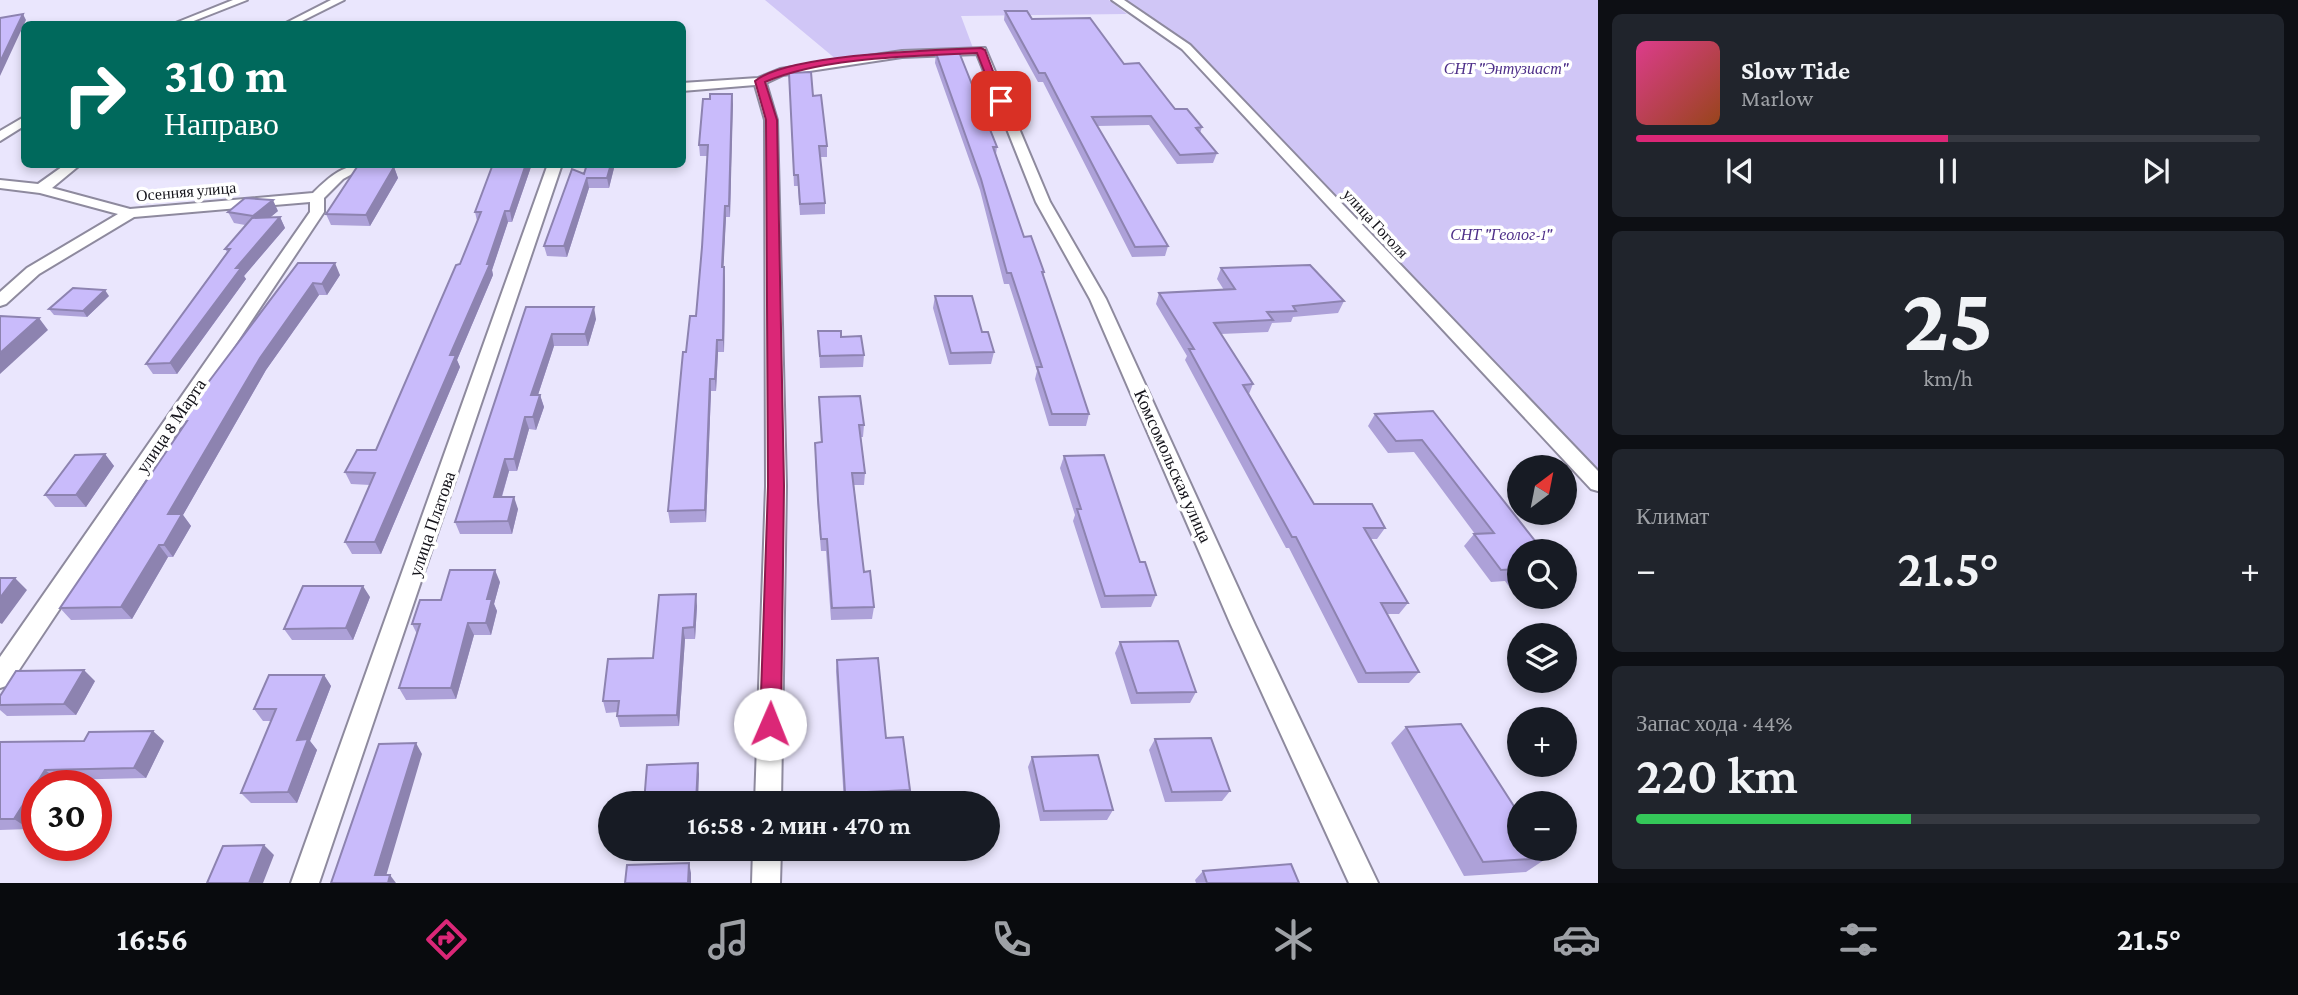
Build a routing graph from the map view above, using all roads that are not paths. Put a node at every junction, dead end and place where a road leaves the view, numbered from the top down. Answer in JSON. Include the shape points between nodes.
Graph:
{"nodes":[{"id":1,"x":242,"y":0,"type":"edge"},
{"id":2,"x":339,"y":0,"type":"edge"},
{"id":3,"x":1117,"y":0,"type":"edge"},
{"id":4,"x":186,"y":21,"type":"edge"},
{"id":5,"x":295,"y":21,"type":"edge"},
{"id":6,"x":760,"y":81,"type":"junction"},
{"id":7,"x":686,"y":87,"type":"edge"},
{"id":8,"x":21,"y":123,"type":"edge"},
{"id":9,"x":0,"y":136,"type":"edge"},
{"id":10,"x":70,"y":168,"type":"edge"},
{"id":11,"x":355,"y":168,"type":"edge"},
{"id":12,"x":554,"y":168,"type":"edge"},
{"id":13,"x":0,"y":184,"type":"edge"},
{"id":14,"x":41,"y":189,"type":"junction"},
{"id":15,"x":317,"y":197,"type":"junction"},
{"id":16,"x":130,"y":213,"type":"junction"},
{"id":17,"x":0,"y":301,"type":"edge"},
{"id":18,"x":1598,"y":484,"type":"edge"},
{"id":19,"x":0,"y":677,"type":"edge"},
{"id":20,"x":768,"y":791,"type":"edge"},
{"id":21,"x":767,"y":861,"type":"edge"},
{"id":22,"x":305,"y":883,"type":"edge"},
{"id":23,"x":766,"y":883,"type":"edge"},
{"id":24,"x":1364,"y":883,"type":"edge"}],
"edges":[{"from":1,"to":4,"type":"street"},
{"from":2,"to":5,"type":"street"},
{"from":3,"to":18,"type":"street","name":"улица Гоголя","via":[[1186,47]]},
{"from":6,"to":7,"type":"street"},
{"from":6,"to":20,"type":"street","via":[[771,120],[776,486]]},
{"from":6,"to":24,"type":"street","name":"Комсомольская улица","via":[[780,72],[837,62],[981,50],[1042,202],[1098,299]]},
{"from":8,"to":9,"type":"street"},
{"from":10,"to":14,"type":"street"},
{"from":11,"to":15,"type":"street","name":"улица 8 Марта","via":[[338,176]]},
{"from":12,"to":22,"type":"street","name":"улица Платова"},
{"from":13,"to":14,"type":"street"},
{"from":14,"to":16,"type":"street"},
{"from":15,"to":16,"type":"street","name":"Осенняя улица"},
{"from":15,"to":19,"type":"street","name":"улица 8 Марта","via":[[317,212]]},
{"from":16,"to":17,"type":"street","name":"Осенняя улица","via":[[33,271]]},
{"from":21,"to":23,"type":"street"}]}
